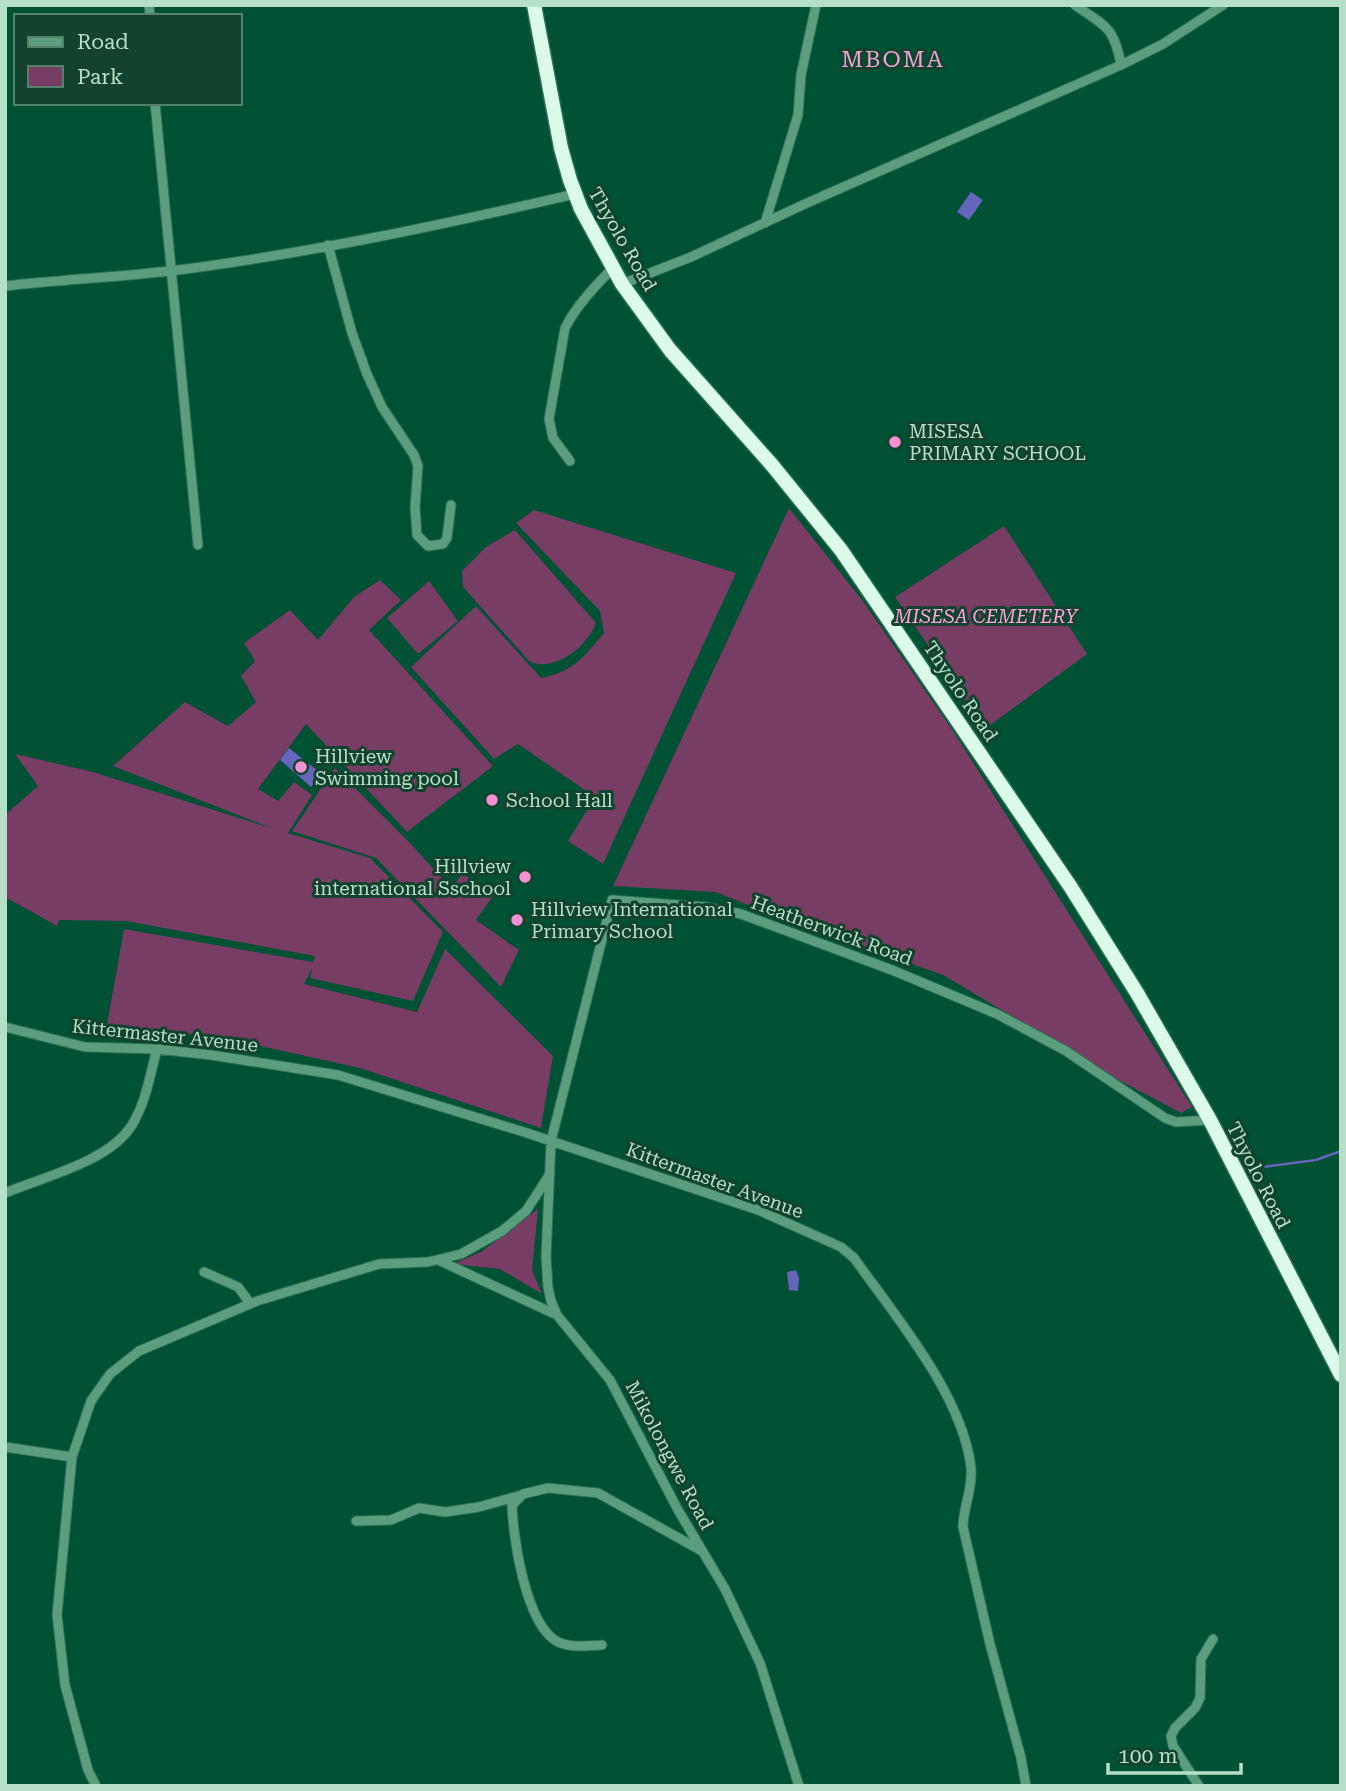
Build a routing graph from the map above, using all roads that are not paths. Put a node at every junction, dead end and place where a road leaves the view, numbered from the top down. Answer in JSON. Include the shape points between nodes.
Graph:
{"nodes":[{"id":1,"x":534,"y":5,"type":"edge"},
{"id":2,"x":816,"y":5,"type":"edge"},
{"id":3,"x":1075,"y":5,"type":"edge"},
{"id":4,"x":1223,"y":5,"type":"edge"},
{"id":5,"x":1121,"y":65,"type":"junction"},
{"id":6,"x":155,"y":105,"type":"edge"},
{"id":7,"x":575,"y":194,"type":"junction"},
{"id":8,"x":765,"y":223,"type":"junction"},
{"id":9,"x":328,"y":245,"type":"junction"},
{"id":10,"x":613,"y":268,"type":"junction"},
{"id":11,"x":171,"y":271,"type":"junction"},
{"id":12,"x":622,"y":284,"type":"junction"},
{"id":13,"x":5,"y":286,"type":"edge"},
{"id":14,"x":570,"y":461,"type":"dead end"},
{"id":15,"x":451,"y":505,"type":"dead end"},
{"id":16,"x":198,"y":545,"type":"dead end"},
{"id":17,"x":5,"y":1027,"type":"edge"},
{"id":18,"x":157,"y":1049,"type":"junction"},
{"id":19,"x":1209,"y":1120,"type":"junction"},
{"id":20,"x":551,"y":1141,"type":"junction"},
{"id":21,"x":551,"y":1171,"type":"junction"},
{"id":22,"x":5,"y":1193,"type":"edge"},
{"id":23,"x":438,"y":1260,"type":"junction"},
{"id":24,"x":204,"y":1272,"type":"dead end"},
{"id":25,"x":250,"y":1303,"type":"junction"},
{"id":26,"x":557,"y":1315,"type":"junction"},
{"id":27,"x":1341,"y":1375,"type":"edge"},
{"id":28,"x":5,"y":1447,"type":"edge"},
{"id":29,"x":72,"y":1457,"type":"junction"},
{"id":30,"x":523,"y":1494,"type":"junction"},
{"id":31,"x":356,"y":1521,"type":"dead end"},
{"id":32,"x":703,"y":1551,"type":"junction"},
{"id":33,"x":1213,"y":1639,"type":"dead end"},
{"id":34,"x":602,"y":1645,"type":"dead end"},
{"id":35,"x":96,"y":1786,"type":"edge"},
{"id":36,"x":799,"y":1786,"type":"edge"},
{"id":37,"x":1026,"y":1786,"type":"edge"},
{"id":38,"x":1199,"y":1786,"type":"edge"}],
"edges":[{"from":1,"to":7,"type":"highway","name":"Thyolo Road","via":[[561,148]]},
{"from":2,"to":8,"type":"street","via":[[798,115]]},
{"from":3,"to":5,"type":"street","via":[[1112,33]]},
{"from":4,"to":5,"type":"street"},
{"from":5,"to":8,"type":"street"},
{"from":6,"to":11,"type":"street"},
{"from":7,"to":9,"type":"street","via":[[429,228]]},
{"from":7,"to":10,"type":"highway","name":"Thyolo Road"},
{"from":8,"to":12,"type":"street"},
{"from":9,"to":11,"type":"street"},
{"from":9,"to":15,"type":"street","via":[[367,374],[418,466],[416,535],[428,546],[443,544],[447,538]]},
{"from":10,"to":12,"type":"highway","name":"Thyolo Road"},
{"from":10,"to":14,"type":"street","via":[[590,291],[565,328],[549,419],[553,438]]},
{"from":11,"to":13,"type":"street"},
{"from":11,"to":16,"type":"street"},
{"from":12,"to":19,"type":"highway","name":"Thyolo Road","via":[[670,350],[772,465],[867,586],[1070,886]]},
{"from":17,"to":18,"type":"street","name":"Kittermaster Avenue","via":[[85,1047]]},
{"from":18,"to":20,"type":"street","name":"Kittermaster Avenue","via":[[338,1075]]},
{"from":18,"to":22,"type":"street","via":[[144,1100],[122,1137],[73,1166]]},
{"from":19,"to":20,"type":"street","name":"Heatherwick Road","via":[[1165,1118],[1066,1051],[997,1014],[741,914],[612,900]]},
{"from":19,"to":27,"type":"highway","name":"Thyolo Road"},
{"from":20,"to":21,"type":"street","name":"Mikolongwe Road"},
{"from":20,"to":37,"type":"street","name":"Kittermaster Avenue","via":[[758,1210],[841,1247],[854,1258],[918,1348],[958,1419],[971,1476],[963,1527]]},
{"from":21,"to":23,"type":"street","via":[[526,1211],[502,1231],[461,1254]]},
{"from":21,"to":26,"type":"street","name":"Mikolongwe Road","via":[[546,1257],[548,1287]]},
{"from":23,"to":25,"type":"street","via":[[379,1264]]},
{"from":23,"to":26,"type":"street"},
{"from":24,"to":25,"type":"street","via":[[238,1287]]},
{"from":25,"to":29,"type":"street","via":[[139,1350],[110,1374],[91,1401]]},
{"from":26,"to":32,"type":"street","name":"Mikolongwe Road","via":[[610,1380]]},
{"from":28,"to":29,"type":"street"},
{"from":29,"to":35,"type":"street","via":[[57,1615],[65,1685]]},
{"from":30,"to":31,"type":"street","via":[[479,1507],[445,1512],[419,1508],[391,1520]]},
{"from":30,"to":32,"type":"street","via":[[548,1488],[598,1493]]},
{"from":30,"to":34,"type":"street","via":[[512,1504],[512,1525],[527,1596],[538,1620],[560,1643]]},
{"from":32,"to":36,"type":"street","name":"Mikolongwe Road","via":[[760,1663]]},
{"from":33,"to":38,"type":"street","via":[[1201,1659],[1200,1698],[1171,1736],[1172,1746]]}]}
